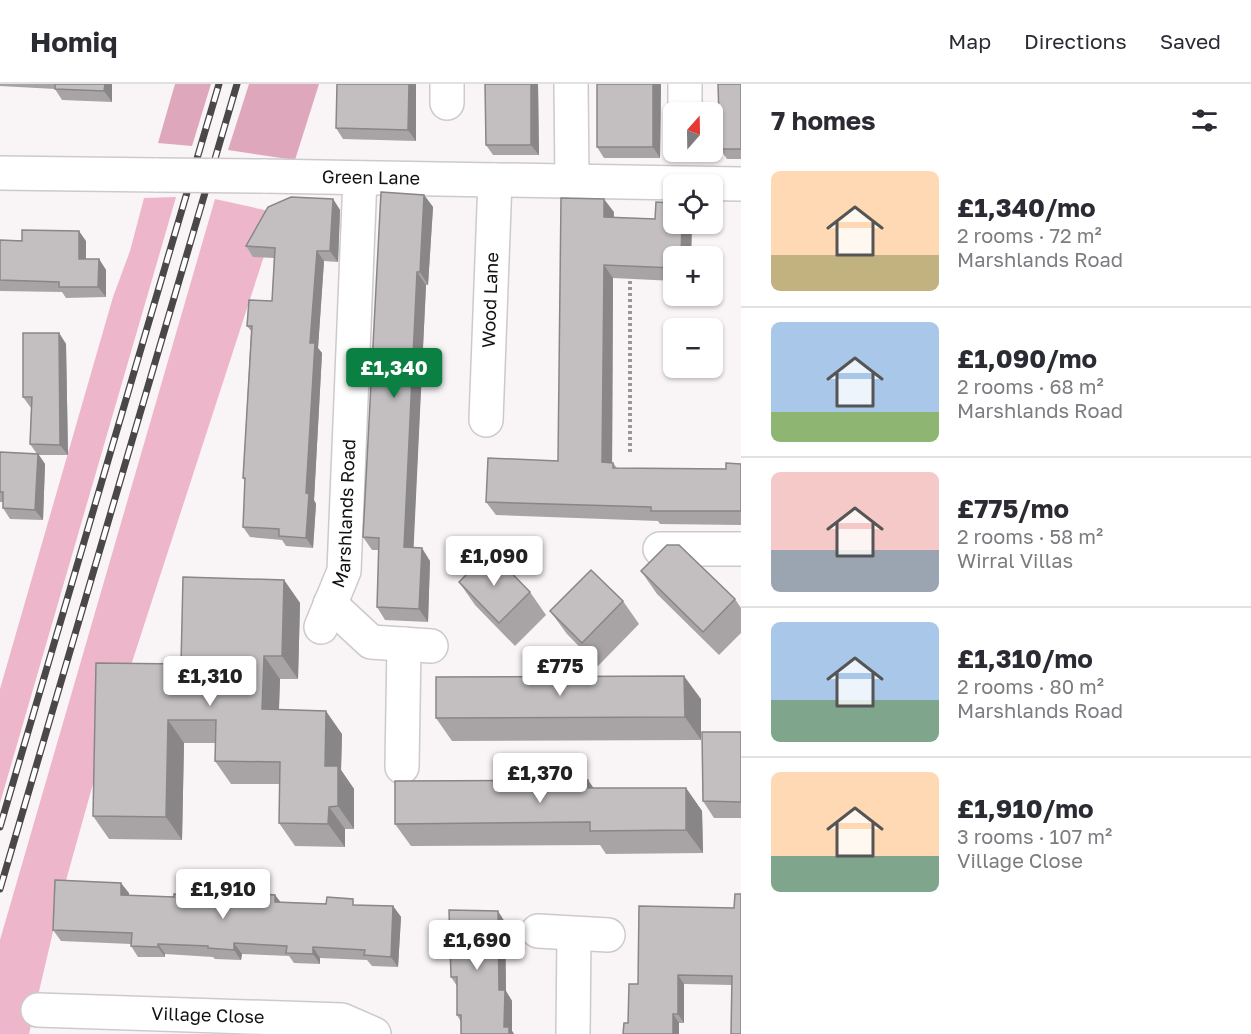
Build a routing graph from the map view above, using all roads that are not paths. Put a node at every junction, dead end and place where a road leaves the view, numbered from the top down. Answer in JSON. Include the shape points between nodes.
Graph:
{"nodes":[{"id":1,"x":571,"y":84,"type":"edge"},
{"id":2,"x":685,"y":84,"type":"edge"},
{"id":3,"x":685,"y":102,"type":"edge"},
{"id":4,"x":0,"y":173,"type":"edge"},
{"id":5,"x":360,"y":178,"type":"junction"},
{"id":6,"x":495,"y":180,"type":"junction"},
{"id":7,"x":572,"y":182,"type":"junction"},
{"id":8,"x":741,"y":183,"type":"edge"},
{"id":9,"x":486,"y":420,"type":"dead end"},
{"id":10,"x":660,"y":549,"type":"edge"},
{"id":11,"x":741,"y":549,"type":"edge"},
{"id":12,"x":402,"y":767,"type":"dead end"},
{"id":13,"x":538,"y":931,"type":"dead end"},
{"id":14,"x":574,"y":933,"type":"junction"},
{"id":15,"x":608,"y":935,"type":"dead end"},
{"id":16,"x":38,"y":1010,"type":"dead end"},
{"id":17,"x":374,"y":1034,"type":"edge"},
{"id":18,"x":573,"y":1034,"type":"edge"}],
"edges":[{"from":1,"to":7,"type":"street"},
{"from":2,"to":3,"type":"street"},
{"from":4,"to":5,"type":"street","name":"Green Lane","bridge":true},
{"from":5,"to":6,"type":"street","name":"Green Lane"},
{"from":5,"to":12,"type":"street","name":"Marshlands Road","via":[[344,571],[325,615],[371,642],[417,645]]},
{"from":6,"to":7,"type":"street","name":"Green Lane"},
{"from":6,"to":9,"type":"street","name":"Wood Lane"},
{"from":7,"to":8,"type":"street","name":"Green Lane"},
{"from":10,"to":11,"type":"street"},
{"from":13,"to":14,"type":"street"},
{"from":14,"to":15,"type":"street"},
{"from":14,"to":18,"type":"street"},
{"from":16,"to":17,"type":"street","name":"Village Close","via":[[342,1020]]}]}
